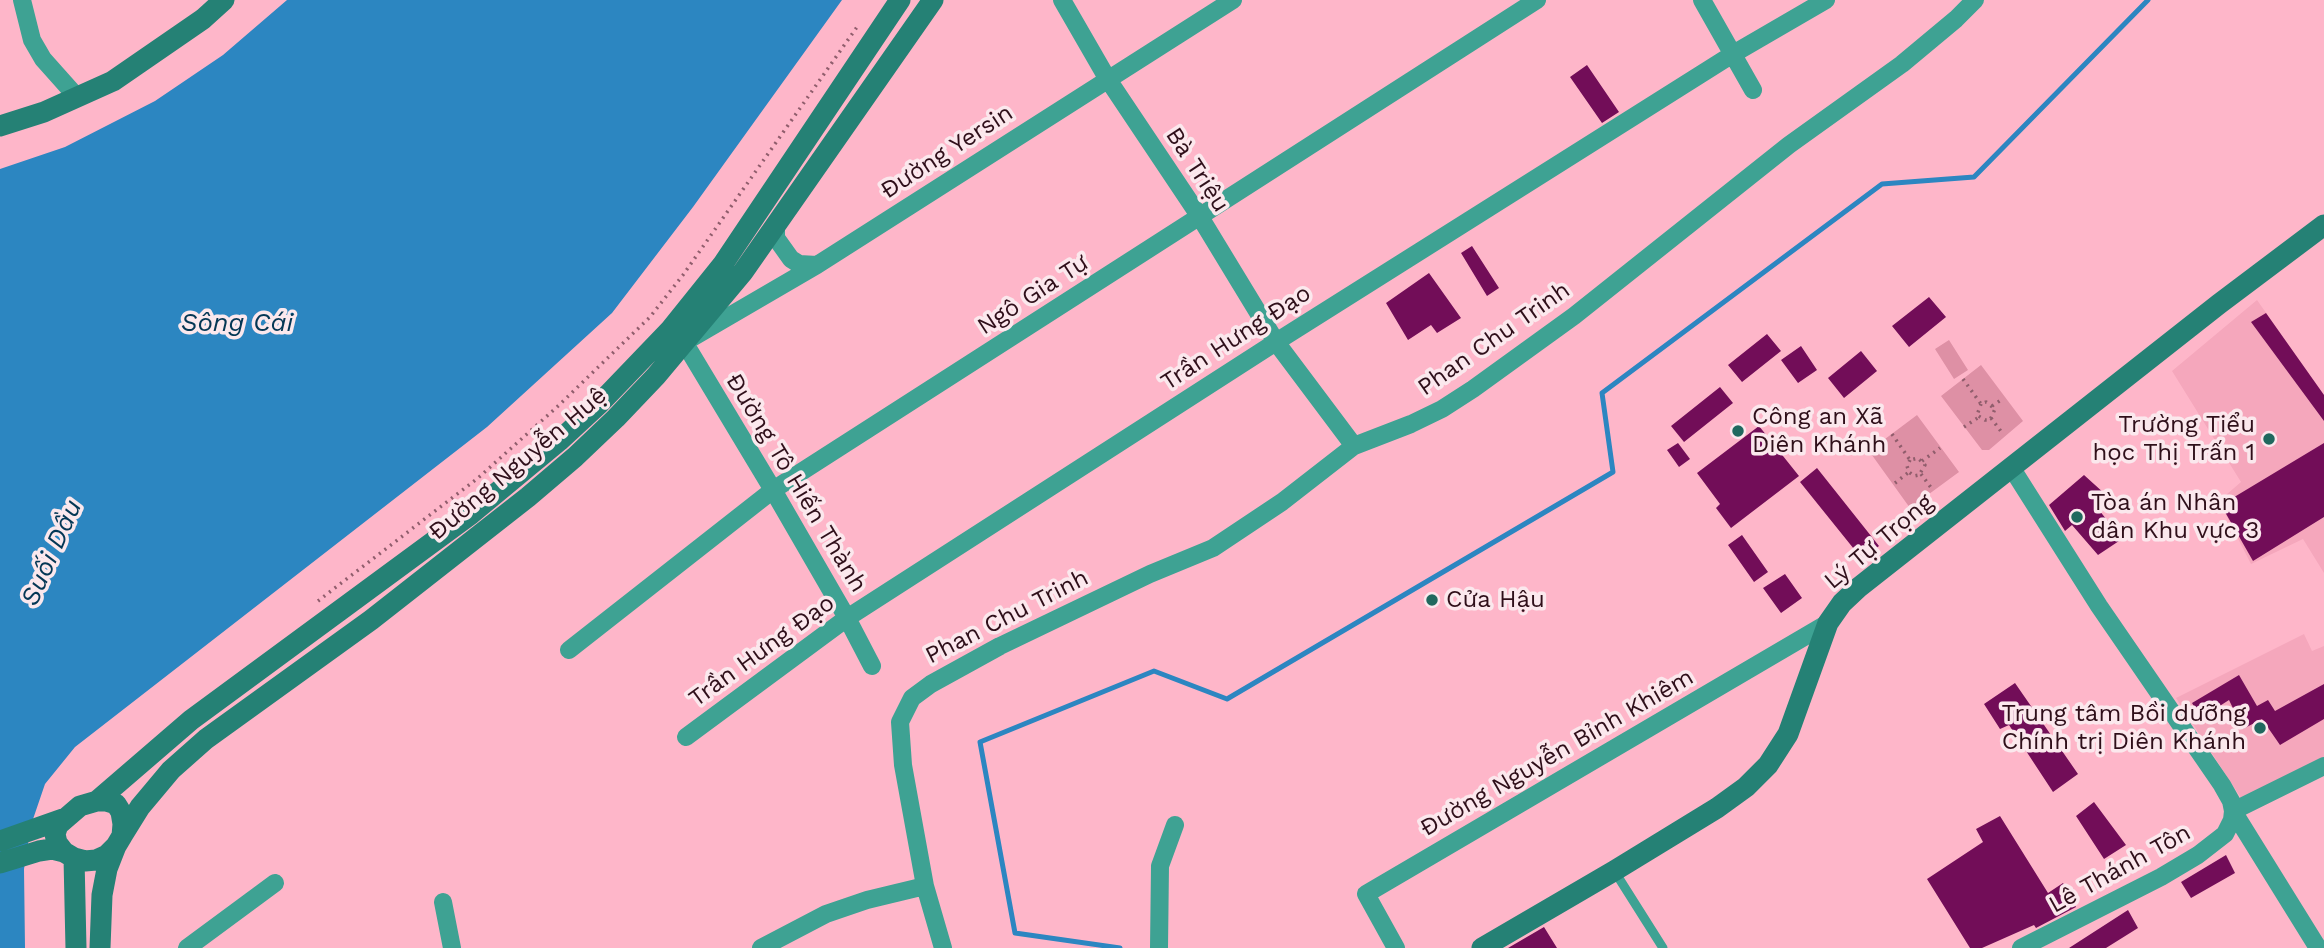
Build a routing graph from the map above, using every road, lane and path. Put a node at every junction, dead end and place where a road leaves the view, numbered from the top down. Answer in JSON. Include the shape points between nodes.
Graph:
{"nodes":[{"id":1,"x":22,"y":0,"type":"edge"},
{"id":2,"x":224,"y":0,"type":"edge"},
{"id":3,"x":900,"y":0,"type":"edge"},
{"id":4,"x":933,"y":0,"type":"edge"},
{"id":5,"x":1062,"y":0,"type":"edge"},
{"id":6,"x":1233,"y":0,"type":"edge"},
{"id":7,"x":1537,"y":0,"type":"edge"},
{"id":8,"x":1702,"y":0,"type":"edge"},
{"id":9,"x":1826,"y":0,"type":"edge"},
{"id":10,"x":1975,"y":0,"type":"edge"},
{"id":11,"x":861,"y":22,"type":"dead end"},
{"id":12,"x":1733,"y":54,"type":"junction"},
{"id":13,"x":1107,"y":78,"type":"junction"},
{"id":14,"x":1753,"y":90,"type":"dead end"},
{"id":15,"x":76,"y":96,"type":"junction"},
{"id":16,"x":0,"y":126,"type":"edge"},
{"id":17,"x":1200,"y":217,"type":"junction"},
{"id":18,"x":776,"y":224,"type":"junction"},
{"id":19,"x":2324,"y":225,"type":"edge"},
{"id":20,"x":817,"y":265,"type":"junction"},
{"id":21,"x":677,"y":336,"type":"junction"},
{"id":22,"x":1276,"y":342,"type":"junction"},
{"id":23,"x":1963,"y":379,"type":"dead end"},
{"id":24,"x":2001,"y":400,"type":"dead end"},
{"id":25,"x":1981,"y":404,"type":"junction"},
{"id":26,"x":1992,"y":406,"type":"junction"},
{"id":27,"x":1979,"y":417,"type":"junction"},
{"id":28,"x":1991,"y":418,"type":"junction"},
{"id":29,"x":1964,"y":427,"type":"dead end"},
{"id":30,"x":1892,"y":434,"type":"dead end"},
{"id":31,"x":2003,"y":434,"type":"dead end"},
{"id":32,"x":1354,"y":446,"type":"junction"},
{"id":33,"x":1940,"y":448,"type":"dead end"},
{"id":34,"x":1910,"y":460,"type":"junction"},
{"id":35,"x":1922,"y":461,"type":"junction"},
{"id":36,"x":2011,"y":467,"type":"junction"},
{"id":37,"x":1909,"y":472,"type":"junction"},
{"id":38,"x":1921,"y":474,"type":"junction"},
{"id":39,"x":1895,"y":483,"type":"dead end"},
{"id":40,"x":1932,"y":489,"type":"dead end"},
{"id":41,"x":773,"y":490,"type":"junction"},
{"id":42,"x":355,"y":599,"type":"junction"},
{"id":43,"x":313,"y":605,"type":"dead end"},
{"id":44,"x":847,"y":618,"type":"junction"},
{"id":45,"x":371,"y":620,"type":"junction"},
{"id":46,"x":1828,"y":623,"type":"junction"},
{"id":47,"x":569,"y":650,"type":"dead end"},
{"id":48,"x":872,"y":666,"type":"dead end"},
{"id":49,"x":686,"y":737,"type":"dead end"},
{"id":50,"x":2324,"y":766,"type":"edge"},
{"id":51,"x":97,"y":801,"type":"junction"},
{"id":52,"x":2233,"y":811,"type":"junction"},
{"id":53,"x":64,"y":819,"type":"junction"},
{"id":54,"x":1175,"y":825,"type":"dead end"},
{"id":55,"x":0,"y":841,"type":"edge"},
{"id":56,"x":119,"y":841,"type":"junction"},
{"id":57,"x":25,"y":843,"type":"junction"},
{"id":58,"x":69,"y":855,"type":"junction"},
{"id":59,"x":0,"y":863,"type":"edge"},
{"id":60,"x":1614,"y":871,"type":"junction"},
{"id":61,"x":275,"y":883,"type":"dead end"},
{"id":62,"x":925,"y":886,"type":"junction"},
{"id":63,"x":443,"y":902,"type":"dead end"},
{"id":64,"x":76,"y":948,"type":"edge"},
{"id":65,"x":100,"y":948,"type":"edge"},
{"id":66,"x":187,"y":948,"type":"edge"},
{"id":67,"x":452,"y":948,"type":"edge"},
{"id":68,"x":761,"y":948,"type":"edge"},
{"id":69,"x":943,"y":948,"type":"edge"},
{"id":70,"x":1159,"y":948,"type":"edge"},
{"id":71,"x":1396,"y":948,"type":"edge"},
{"id":72,"x":1482,"y":948,"type":"edge"},
{"id":73,"x":1663,"y":948,"type":"edge"},
{"id":74,"x":2021,"y":948,"type":"edge"},
{"id":75,"x":2318,"y":948,"type":"edge"}],
"edges":[{"from":1,"to":15,"type":"street","via":[[32,40]]},
{"from":2,"to":15,"type":"main road","via":[[148,59],[113,81]]},
{"from":3,"to":21,"type":"main road","name":"Đường Nguyễn Huệ"},
{"from":4,"to":18,"type":"main road","name":"Đường Nguyễn Huệ"},
{"from":5,"to":13,"type":"street","name":"Bà Triệu"},
{"from":6,"to":13,"type":"street","name":"Đường Yersin"},
{"from":7,"to":17,"type":"street","name":"Ngô Gia Tự"},
{"from":8,"to":12,"type":"street"},
{"from":9,"to":12,"type":"street","name":"Trần Hưng Đạo"},
{"from":10,"to":32,"type":"street","name":"Phan Chu Trinh","via":[[1902,64],[1789,145],[1574,316],[1473,389],[1410,424]]},
{"from":11,"to":43,"type":"path","via":[[650,317],[478,478]]},
{"from":12,"to":14,"type":"street"},
{"from":12,"to":22,"type":"street","name":"Trần Hưng Đạo"},
{"from":13,"to":17,"type":"street","name":"Bà Triệu"},
{"from":13,"to":20,"type":"street","name":"Đường Yersin"},
{"from":15,"to":16,"type":"main road"},
{"from":17,"to":22,"type":"street","name":"Bà Triệu"},
{"from":17,"to":41,"type":"street","name":"Ngô Gia Tự"},
{"from":18,"to":20,"type":"street","via":[[776,238],[791,259]]},
{"from":18,"to":21,"type":"main road","name":"Đường Nguyễn Huệ","via":[[743,272]]},
{"from":19,"to":36,"type":"main road","name":"Lý Tự Trọng"},
{"from":20,"to":21,"type":"street","name":"Đường Yersin"},
{"from":21,"to":41,"type":"street","name":"Đường Tô Hiến Thành"},
{"from":21,"to":42,"type":"main road","name":"Đường Nguyễn Huệ","via":[[471,514]]},
{"from":21,"to":45,"type":"main road","name":"Đường Nguyễn Huệ","via":[[616,418],[575,457]]},
{"from":22,"to":32,"type":"street","name":"Bà Triệu"},
{"from":22,"to":44,"type":"street","name":"Trần Hưng Đạo"},
{"from":23,"to":25,"type":"path"},
{"from":24,"to":26,"type":"path"},
{"from":25,"to":26,"type":"path"},
{"from":25,"to":27,"type":"path"},
{"from":26,"to":28,"type":"path"},
{"from":27,"to":28,"type":"path"},
{"from":27,"to":29,"type":"path"},
{"from":28,"to":31,"type":"path"},
{"from":30,"to":34,"type":"path"},
{"from":32,"to":62,"type":"street","name":"Phan Chu Trinh","via":[[1213,548],[1000,646],[912,698],[900,722],[903,765]]},
{"from":33,"to":35,"type":"path"},
{"from":34,"to":35,"type":"path"},
{"from":34,"to":37,"type":"path"},
{"from":35,"to":38,"type":"path"},
{"from":36,"to":46,"type":"main road","name":"Lý Tự Trọng","via":[[1858,588]]},
{"from":36,"to":52,"type":"street","via":[[2099,606],[2222,785]]},
{"from":37,"to":38,"type":"path"},
{"from":37,"to":39,"type":"path"},
{"from":38,"to":40,"type":"path"},
{"from":41,"to":44,"type":"street","name":"Đường Tô Hiến Thành"},
{"from":41,"to":47,"type":"street","name":"Ngô Gia Tự"},
{"from":42,"to":45,"type":"main road"},
{"from":42,"to":51,"type":"main road","name":"Đường Nguyễn Huệ","via":[[191,720]]},
{"from":44,"to":48,"type":"street","name":"Đường Tô Hiến Thành"},
{"from":44,"to":49,"type":"street","name":"Trần Hưng Đạo"},
{"from":45,"to":56,"type":"main road","name":"Đường Nguyễn Huệ","via":[[197,747],[140,807]]},
{"from":46,"to":60,"type":"main road","name":"Lý Tự Trọng","via":[[1788,734],[1768,765],[1717,808]]},
{"from":46,"to":71,"type":"street","name":"Đường Nguyễn Bỉnh Khiêm","via":[[1366,894]]},
{"from":50,"to":52,"type":"street"},
{"from":51,"to":53,"type":"main road","via":[[80,806]]},
{"from":51,"to":56,"type":"main road","via":[[116,804],[121,812]]},
{"from":52,"to":74,"type":"street","name":"Lê Thánh Tôn","via":[[2225,834],[2206,851]]},
{"from":52,"to":75,"type":"street"},
{"from":53,"to":57,"type":"main road"},
{"from":53,"to":58,"type":"main road","via":[[55,834]]},
{"from":54,"to":70,"type":"street","via":[[1160,866]]},
{"from":55,"to":57,"type":"main road"},
{"from":56,"to":58,"type":"main road","via":[[96,860]]},
{"from":56,"to":65,"type":"main road","name":"Đường Nguyễn Huệ","via":[[102,895]]},
{"from":57,"to":58,"type":"main road"},
{"from":57,"to":59,"type":"main road"},
{"from":58,"to":64,"type":"main road"},
{"from":60,"to":72,"type":"main road","name":"Lý Tự Trọng"},
{"from":60,"to":73,"type":"lane"},
{"from":61,"to":66,"type":"street"},
{"from":62,"to":68,"type":"street","via":[[826,914]]},
{"from":62,"to":69,"type":"street"},
{"from":63,"to":67,"type":"street"}]}
